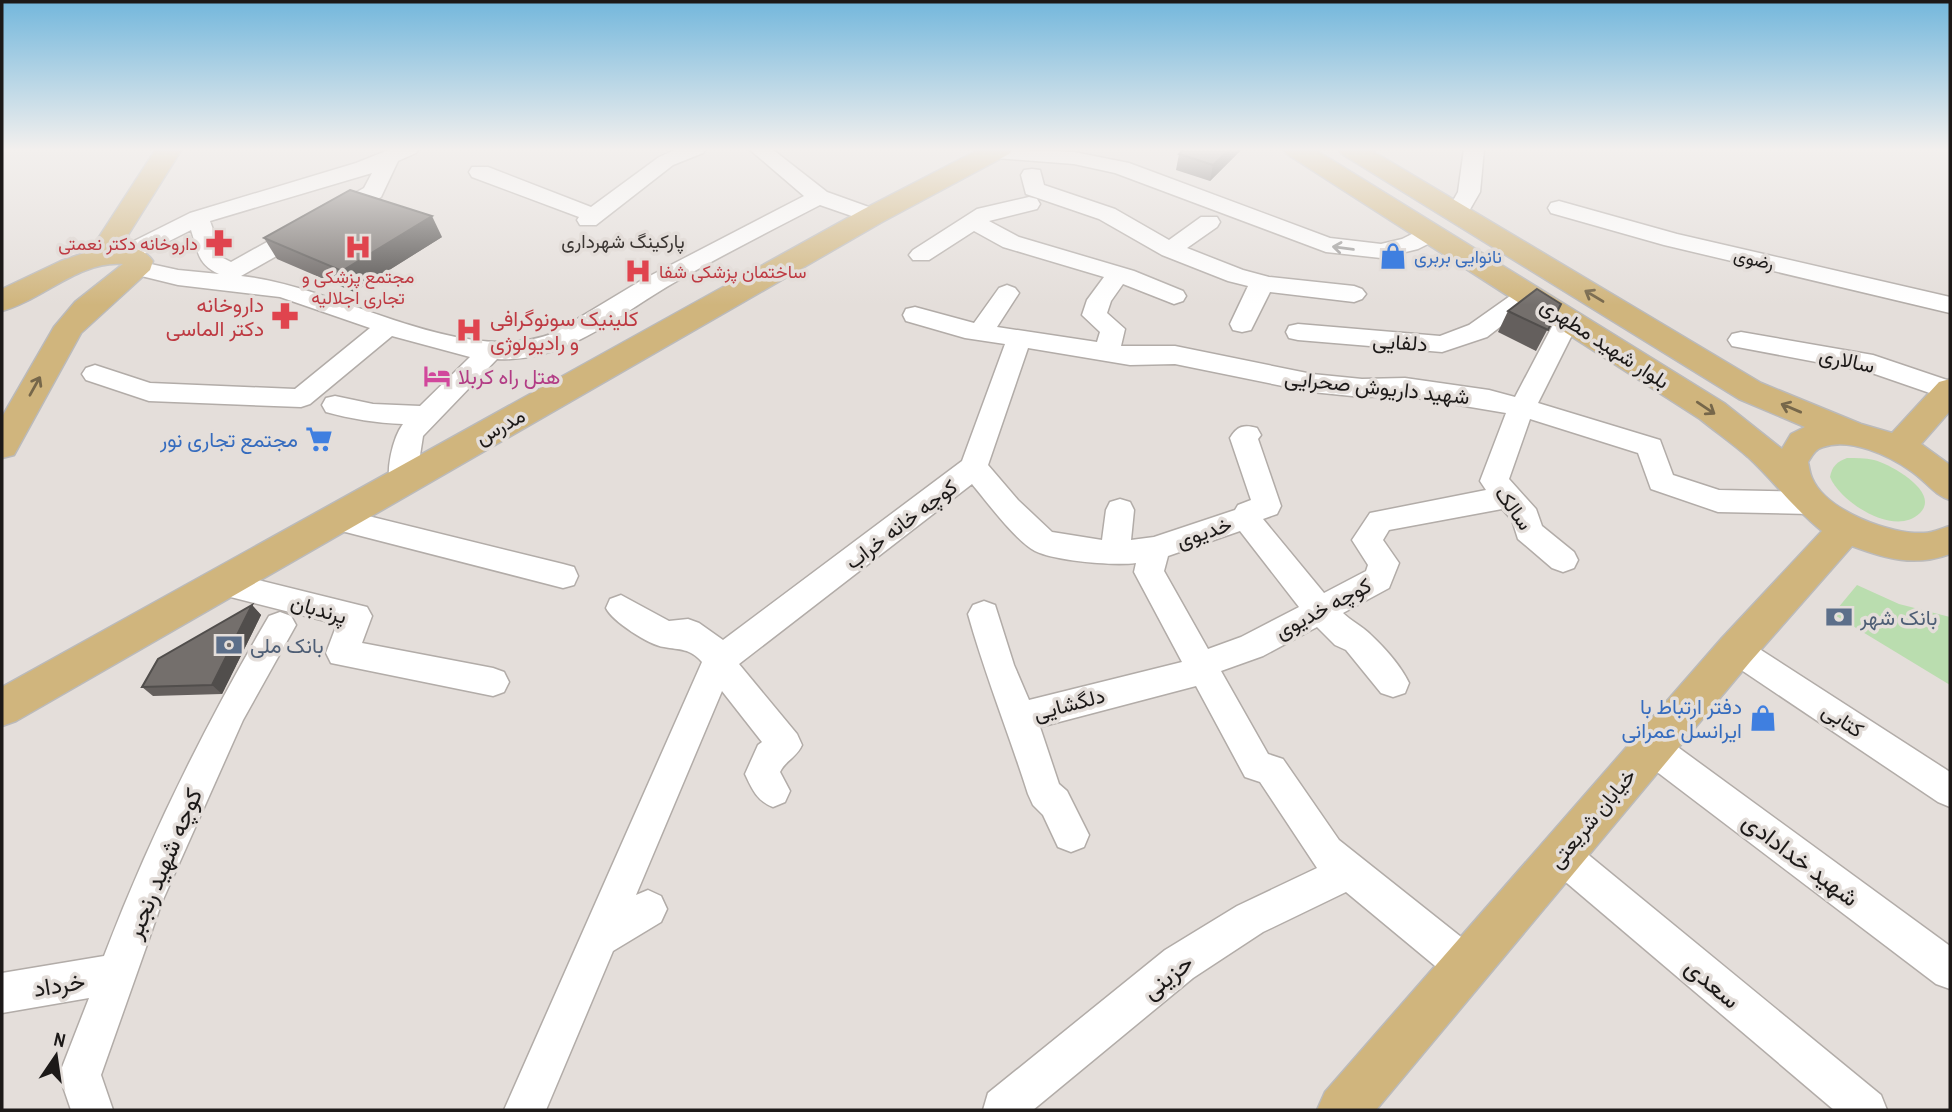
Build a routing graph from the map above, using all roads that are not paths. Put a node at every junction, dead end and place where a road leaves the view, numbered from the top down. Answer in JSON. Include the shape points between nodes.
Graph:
{"nodes":[{"id":1,"x":145,"y":201,"type":"edge"},
{"id":2,"x":255,"y":201,"type":"edge"},
{"id":3,"x":357,"y":201,"type":"edge"},
{"id":4,"x":550,"y":201,"type":"edge"},
{"id":5,"x":614,"y":201,"type":"edge"},
{"id":6,"x":812,"y":201,"type":"edge"},
{"id":7,"x":830,"y":201,"type":"edge"},
{"id":8,"x":853,"y":201,"type":"edge"},
{"id":9,"x":901,"y":201,"type":"edge"},
{"id":10,"x":1008,"y":201,"type":"edge"},
{"id":11,"x":1039,"y":201,"type":"edge"},
{"id":12,"x":1071,"y":201,"type":"edge"},
{"id":13,"x":1209,"y":201,"type":"edge"},
{"id":14,"x":1380,"y":201,"type":"edge"},
{"id":15,"x":1437,"y":201,"type":"edge"},
{"id":16,"x":1464,"y":201,"type":"edge"},
{"id":17,"x":1559,"y":208,"type":"dead end"},
{"id":18,"x":1457,"y":213,"type":"junction"},
{"id":19,"x":872,"y":216,"type":"junction"},
{"id":20,"x":198,"y":218,"type":"junction"},
{"id":21,"x":1048,"y":218,"type":"dead end"},
{"id":22,"x":973,"y":221,"type":"junction"},
{"id":23,"x":1209,"y":222,"type":"dead end"},
{"id":24,"x":1432,"y":233,"type":"junction"},
{"id":25,"x":1164,"y":247,"type":"junction"},
{"id":26,"x":921,"y":255,"type":"dead end"},
{"id":27,"x":115,"y":264,"type":"junction"},
{"id":28,"x":1122,"y":275,"type":"junction"},
{"id":29,"x":1262,"y":283,"type":"junction"},
{"id":30,"x":1007,"y":293,"type":"dead end"},
{"id":31,"x":1354,"y":294,"type":"dead end"},
{"id":32,"x":1528,"y":294,"type":"junction"},
{"id":33,"x":1174,"y":296,"type":"dead end"},
{"id":34,"x":1950,"y":305,"type":"edge"},
{"id":35,"x":7,"y":310,"type":"edge"},
{"id":36,"x":915,"y":315,"type":"dead end"},
{"id":37,"x":1568,"y":319,"type":"junction"},
{"id":38,"x":1242,"y":324,"type":"dead end"},
{"id":39,"x":388,"y":326,"type":"junction"},
{"id":40,"x":981,"y":332,"type":"junction"},
{"id":41,"x":1298,"y":332,"type":"dead end"},
{"id":42,"x":1019,"y":339,"type":"junction"},
{"id":43,"x":1741,"y":340,"type":"dead end"},
{"id":44,"x":490,"y":351,"type":"junction"},
{"id":45,"x":1107,"y":352,"type":"junction"},
{"id":46,"x":95,"y":374,"type":"dead end"},
{"id":47,"x":1950,"y":390,"type":"edge"},
{"id":48,"x":334,"y":405,"type":"dead end"},
{"id":49,"x":1524,"y":407,"type":"junction"},
{"id":50,"x":427,"y":415,"type":"junction"},
{"id":51,"x":1247,"y":435,"type":"dead end"},
{"id":52,"x":1854,"y":435,"type":"junction"},
{"id":53,"x":2,"y":446,"type":"edge"},
{"id":54,"x":1898,"y":448,"type":"junction"},
{"id":55,"x":974,"y":467,"type":"junction"},
{"id":56,"x":402,"y":481,"type":"junction"},
{"id":57,"x":1949,"y":483,"type":"edge"},
{"id":58,"x":1803,"y":494,"type":"junction"},
{"id":59,"x":1508,"y":497,"type":"junction"},
{"id":60,"x":1120,"y":510,"type":"dead end"},
{"id":61,"x":1246,"y":518,"type":"junction"},
{"id":62,"x":336,"y":519,"type":"junction"},
{"id":63,"x":1846,"y":529,"type":"junction"},
{"id":64,"x":1950,"y":540,"type":"edge"},
{"id":65,"x":1155,"y":549,"type":"junction"},
{"id":66,"x":1115,"y":554,"type":"junction"},
{"id":67,"x":1563,"y":559,"type":"dead end"},
{"id":68,"x":563,"y":576,"type":"dead end"},
{"id":69,"x":222,"y":583,"type":"junction"},
{"id":70,"x":621,"y":608,"type":"dead end"},
{"id":71,"x":1320,"y":610,"type":"junction"},
{"id":72,"x":984,"y":614,"type":"dead end"},
{"id":73,"x":280,"y":625,"type":"dead end"},
{"id":74,"x":1736,"y":650,"type":"junction"},
{"id":75,"x":718,"y":662,"type":"junction"},
{"id":76,"x":1200,"y":665,"type":"junction"},
{"id":77,"x":493,"y":682,"type":"dead end"},
{"id":78,"x":1393,"y":683,"type":"dead end"},
{"id":79,"x":2,"y":708,"type":"edge"},
{"id":80,"x":1020,"y":717,"type":"junction"},
{"id":81,"x":1652,"y":748,"type":"junction"},
{"id":82,"x":773,"y":791,"type":"dead end"},
{"id":83,"x":1950,"y":791,"type":"edge"},
{"id":84,"x":1071,"y":835,"type":"dead end"},
{"id":85,"x":1561,"y":855,"type":"junction"},
{"id":86,"x":1348,"y":872,"type":"junction"},
{"id":87,"x":648,"y":909,"type":"dead end"},
{"id":88,"x":599,"y":938,"type":"junction"},
{"id":89,"x":1466,"y":966,"type":"junction"},
{"id":90,"x":1950,"y":970,"type":"edge"},
{"id":91,"x":116,"y":974,"type":"junction"},
{"id":92,"x":2,"y":993,"type":"edge"},
{"id":93,"x":1003,"y":1108,"type":"dead end"},
{"id":94,"x":93,"y":1110,"type":"edge"},
{"id":95,"x":525,"y":1110,"type":"edge"},
{"id":96,"x":1343,"y":1110,"type":"edge"},
{"id":97,"x":1866,"y":1110,"type":"edge"}],
"edges":[{"from":1,"to":27,"type":"main road"},
{"from":2,"to":20,"type":"street"},
{"from":3,"to":20,"type":"street","via":[[232,271],[213,262]]},
{"from":4,"to":5,"type":"street","via":[[591,218]]},
{"from":6,"to":44,"type":"street","via":[[626,300],[576,334],[539,347]]},
{"from":7,"to":19,"type":"street"},
{"from":8,"to":19,"type":"street"},
{"from":9,"to":19,"type":"main road","name":"مدرس"},
{"from":10,"to":22,"type":"street"},
{"from":11,"to":21,"type":"street"},
{"from":12,"to":25,"type":"street","via":[[1107,214]]},
{"from":24,"to":13,"type":"street","one_way":true,"via":[[1381,251],[1326,245]]},
{"from":14,"to":24,"type":"main road","name":"بلوار شهید مطهری"},
{"from":15,"to":18,"type":"main road","name":"بلوار شهید مطهری"},
{"from":16,"to":18,"type":"street"},
{"from":17,"to":34,"type":"street","name":"رضوی","via":[[1672,240]]},
{"from":18,"to":24,"type":"main road"},
{"from":52,"to":18,"type":"main road","name":"بلوار شهید مطهری","one_way":true,"via":[[1751,391]]},
{"from":19,"to":56,"type":"main road","name":"مدرس"},
{"from":20,"to":27,"type":"street"},
{"from":22,"to":26,"type":"street"},
{"from":22,"to":28,"type":"street","via":[[1011,242]]},
{"from":23,"to":25,"type":"street"},
{"from":24,"to":32,"type":"main road","name":"بلوار شهید مطهری"},
{"from":25,"to":28,"type":"street","via":[[1146,250]]},
{"from":25,"to":29,"type":"street"},
{"from":27,"to":35,"type":"main road","via":[[92,271],[50,302]]},
{"from":27,"to":39,"type":"street","via":[[286,291]]},
{"from":53,"to":27,"type":"main road","one_way":true,"via":[[69,327]]},
{"from":28,"to":33,"type":"street"},
{"from":28,"to":45,"type":"street","via":[[1099,300],[1094,315],[1113,329]]},
{"from":29,"to":31,"type":"street"},
{"from":29,"to":38,"type":"street"},
{"from":30,"to":40,"type":"street"},
{"from":32,"to":37,"type":"main road","name":"بلوار شهید مطهری"},
{"from":32,"to":41,"type":"street","name":"دلفایی","via":[[1478,331],[1443,344]]},
{"from":36,"to":40,"type":"street","name":"شهید داریوش صحرایی"},
{"from":37,"to":49,"type":"street"},
{"from":37,"to":58,"type":"main road","name":"بلوار شهید مطهری","one_way":true,"via":[[1712,411],[1760,449]]},
{"from":39,"to":44,"type":"street","via":[[463,348]]},
{"from":39,"to":46,"type":"street","via":[[301,398],[149,392]]},
{"from":40,"to":42,"type":"street","name":"شهید داریوش صحرایی"},
{"from":42,"to":45,"type":"street","name":"شهید داریوش صحرایی"},
{"from":42,"to":55,"type":"street","name":"کوچه خانه خراب"},
{"from":43,"to":47,"type":"street","name":"سالاری","via":[[1873,364]]},
{"from":44,"to":50,"type":"street"},
{"from":45,"to":49,"type":"street","name":"شهید داریوش صحرایی","via":[[1175,355],[1312,383],[1405,387]]},
{"from":47,"to":54,"type":"main road"},
{"from":48,"to":50,"type":"street","via":[[373,413]]},
{"from":49,"to":58,"type":"street","name":"شهید داریوش صحرایی","via":[[1650,447],[1661,482],[1718,501]]},
{"from":49,"to":59,"type":"street","name":"سالک","via":[[1494,481]]},
{"from":50,"to":56,"type":"street","via":[[410,433]]},
{"from":51,"to":61,"type":"street","via":[[1247,449],[1267,506]]},
{"from":52,"to":54,"type":"main road"},
{"from":52,"to":58,"type":"main road","via":[[1828,433],[1807,439],[1794,450],[1790,466]]},
{"from":54,"to":57,"type":"main road"},
{"from":55,"to":66,"type":"street","name":"خدیوی","via":[[1044,542]]},
{"from":55,"to":75,"type":"street","name":"کوچه خانه خراب"},
{"from":56,"to":62,"type":"main road","name":"مدرس"},
{"from":58,"to":63,"type":"main road","name":"بلوار شهید مطهری"},
{"from":59,"to":67,"type":"street","name":"سالک","via":[[1526,517],[1528,531]]},
{"from":59,"to":71,"type":"street","name":"کوچه خدیوی","via":[[1380,521],[1367,541],[1384,563],[1378,579]]},
{"from":60,"to":66,"type":"street"},
{"from":61,"to":65,"type":"street","name":"خدیوی"},
{"from":61,"to":71,"type":"street","name":"خدیوی"},
{"from":62,"to":68,"type":"street"},
{"from":62,"to":69,"type":"main road","name":"مدرس"},
{"from":63,"to":64,"type":"main road","name":"بلوار شهید مطهری","via":[[1901,547],[1927,548]]},
{"from":63,"to":74,"type":"main road","name":"خیابان شریعتی"},
{"from":65,"to":66,"type":"street","name":"خدیوی"},
{"from":65,"to":76,"type":"street","via":[[1149,572]]},
{"from":69,"to":77,"type":"street","name":"پرندبان","via":[[356,616],[342,653]]},
{"from":69,"to":79,"type":"main road","name":"مدرس"},
{"from":70,"to":75,"type":"street","via":[[666,635],[688,632],[718,654]]},
{"from":71,"to":76,"type":"street","name":"کوچه خدیوی","via":[[1252,647]]},
{"from":71,"to":78,"type":"street","name":"خدیوی","via":[[1357,641]]},
{"from":72,"to":80,"type":"street","via":[[998,665]]},
{"from":73,"to":91,"type":"street","name":"کوچه شهید رنجبر","via":[[230,712],[145,898]]},
{"from":74,"to":81,"type":"main road","name":"خیابان شریعتی"},
{"from":74,"to":83,"type":"street","name":"کتابی"},
{"from":75,"to":82,"type":"street","via":[[785,745],[770,756],[762,774]]},
{"from":75,"to":88,"type":"street"},
{"from":76,"to":80,"type":"street","name":"دلگشایی","via":[[1191,674]]},
{"from":76,"to":86,"type":"street","via":[[1256,766],[1271,771],[1326,852]]},
{"from":80,"to":84,"type":"street","name":"دلگشایی","via":[[1045,794],[1055,803]]},
{"from":81,"to":85,"type":"main road","name":"خیابان شریعتی"},
{"from":81,"to":90,"type":"street","name":"شهید خدادادی"},
{"from":85,"to":89,"type":"main road","name":"خیابان شریعتی"},
{"from":85,"to":97,"type":"street","name":"سعدی"},
{"from":86,"to":89,"type":"street"},
{"from":86,"to":93,"type":"street","name":"حزینی","via":[[1250,919],[1180,964]]},
{"from":87,"to":88,"type":"street"},
{"from":88,"to":95,"type":"street"},
{"from":89,"to":96,"type":"main road","name":"خیابان شریعتی"},
{"from":91,"to":92,"type":"street","name":"خرداد"},
{"from":91,"to":94,"type":"street","name":"کوچه شهید رنجبر","via":[[80,1075]]}]}
